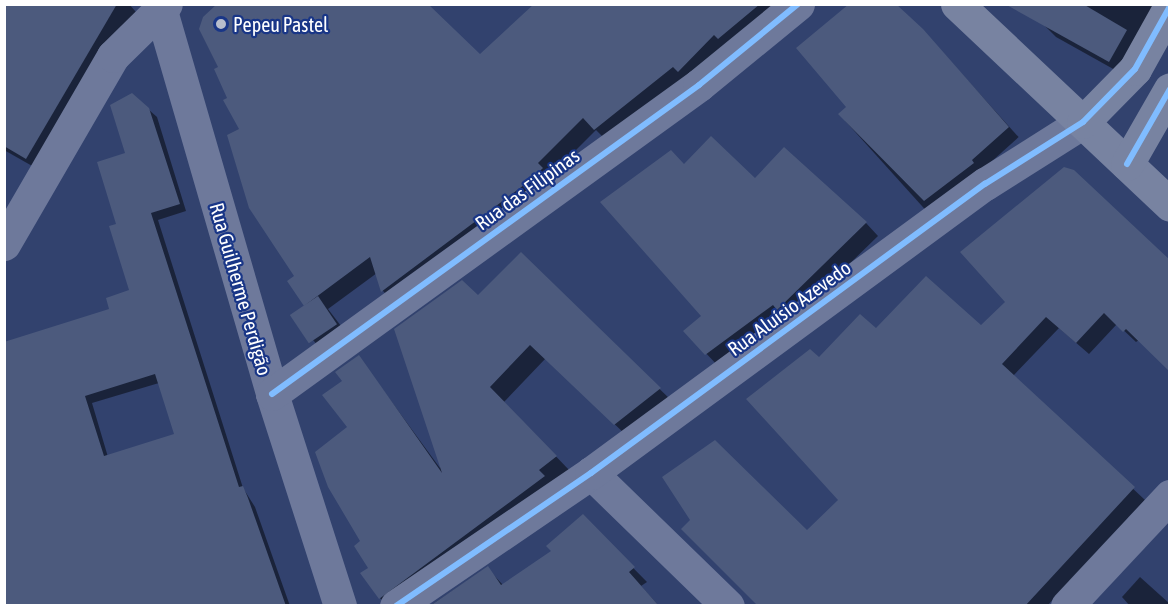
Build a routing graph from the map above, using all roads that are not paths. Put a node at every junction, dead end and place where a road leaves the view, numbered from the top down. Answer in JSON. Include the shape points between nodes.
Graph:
{"nodes":[{"id":1,"x":798,"y":4,"type":"edge"},
{"id":2,"x":957,"y":4,"type":"edge"},
{"id":3,"x":162,"y":6,"type":"edge"},
{"id":4,"x":1170,"y":6,"type":"edge"},
{"id":5,"x":1170,"y":89,"type":"edge"},
{"id":6,"x":1083,"y":122,"type":"junction"},
{"id":7,"x":1127,"y":164,"type":"junction"},
{"id":8,"x":1170,"y":205,"type":"edge"},
{"id":9,"x":4,"y":244,"type":"edge"},
{"id":10,"x":272,"y":394,"type":"junction"},
{"id":11,"x":591,"y":473,"type":"junction"},
{"id":12,"x":1170,"y":496,"type":"edge"},
{"id":13,"x":340,"y":606,"type":"edge"},
{"id":14,"x":396,"y":606,"type":"edge"},
{"id":15,"x":728,"y":606,"type":"edge"},
{"id":16,"x":1067,"y":606,"type":"edge"}],
"edges":[{"from":1,"to":10,"type":"street","name":"Rua das Filipinas","via":[[699,85]]},
{"from":2,"to":6,"type":"main road"},
{"from":3,"to":9,"type":"street","via":[[113,56]]},
{"from":3,"to":10,"type":"street","name":"Rua Guilherme Perdigão"},
{"from":4,"to":6,"type":"main road","name":"Rua Aluísio Azevedo","via":[[1135,69]]},
{"from":5,"to":7,"type":"main road"},
{"from":6,"to":7,"type":"main road"},
{"from":6,"to":11,"type":"street","name":"Rua Aluísio Azevedo","via":[[986,184]]},
{"from":7,"to":8,"type":"main road"},
{"from":10,"to":13,"type":"street","name":"Rua Guilherme Perdigão"},
{"from":11,"to":14,"type":"street","name":"Rua Aluísio Azevedo"},
{"from":11,"to":15,"type":"street"},
{"from":12,"to":16,"type":"street"}]}
